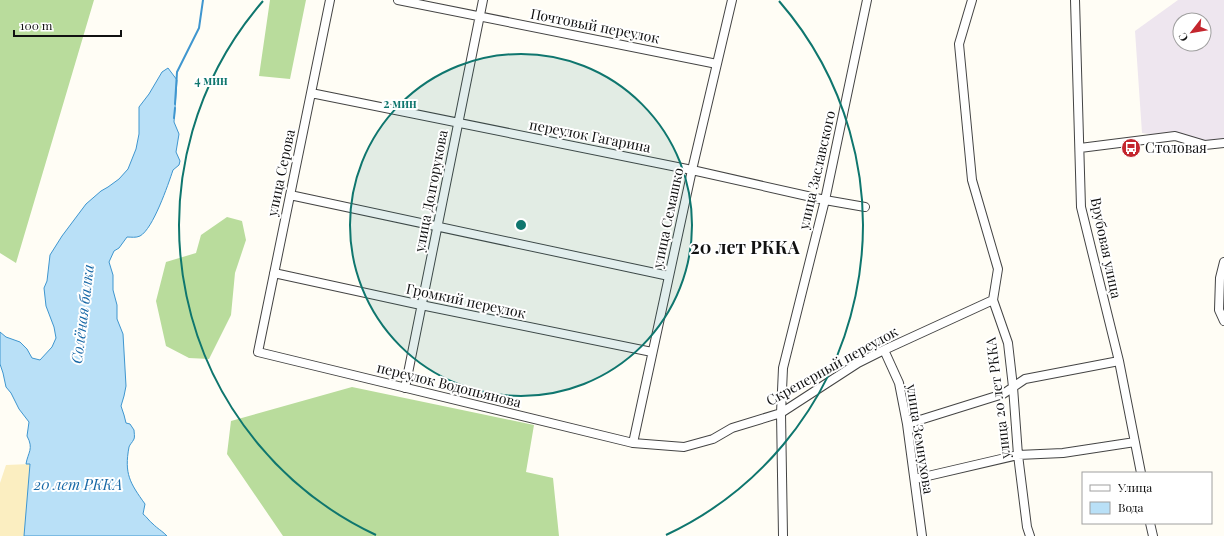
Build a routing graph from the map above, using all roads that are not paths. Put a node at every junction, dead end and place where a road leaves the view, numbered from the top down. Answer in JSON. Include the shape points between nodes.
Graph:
{"nodes":[{"id":1,"x":330,"y":0,"type":"edge"},
{"id":2,"x":398,"y":0,"type":"edge"},
{"id":3,"x":483,"y":0,"type":"edge"},
{"id":4,"x":732,"y":0,"type":"edge"},
{"id":5,"x":867,"y":0,"type":"edge"},
{"id":6,"x":972,"y":0,"type":"edge"},
{"id":7,"x":1075,"y":0,"type":"edge"},
{"id":8,"x":479,"y":16,"type":"junction"},
{"id":9,"x":717,"y":64,"type":"junction"},
{"id":10,"x":311,"y":94,"type":"junction"},
{"id":11,"x":458,"y":123,"type":"junction"},
{"id":12,"x":1224,"y":143,"type":"edge"},
{"id":13,"x":1080,"y":148,"type":"junction"},
{"id":14,"x":692,"y":170,"type":"junction"},
{"id":15,"x":290,"y":195,"type":"junction"},
{"id":16,"x":825,"y":200,"type":"junction"},
{"id":17,"x":864,"y":207,"type":"dead end"},
{"id":18,"x":437,"y":226,"type":"junction"},
{"id":19,"x":1224,"y":262,"type":"edge"},
{"id":20,"x":274,"y":273,"type":"junction"},
{"id":21,"x":669,"y":276,"type":"junction"},
{"id":22,"x":993,"y":300,"type":"junction"},
{"id":23,"x":421,"y":305,"type":"junction"},
{"id":24,"x":1224,"y":321,"type":"edge"},
{"id":25,"x":884,"y":350,"type":"junction"},
{"id":26,"x":258,"y":352,"type":"joint"},
{"id":27,"x":652,"y":352,"type":"junction"},
{"id":28,"x":1119,"y":361,"type":"junction"},
{"id":29,"x":1013,"y":387,"type":"junction"},
{"id":30,"x":404,"y":388,"type":"junction"},
{"id":31,"x":781,"y":413,"type":"junction"},
{"id":32,"x":907,"y":424,"type":"junction"},
{"id":33,"x":1135,"y":442,"type":"junction"},
{"id":34,"x":633,"y":443,"type":"junction"},
{"id":35,"x":1018,"y":455,"type":"junction"},
{"id":36,"x":1141,"y":472,"type":"edge"},
{"id":37,"x":915,"y":479,"type":"junction"},
{"id":38,"x":1150,"y":524,"type":"edge"},
{"id":39,"x":784,"y":536,"type":"edge"},
{"id":40,"x":922,"y":536,"type":"edge"},
{"id":41,"x":1030,"y":536,"type":"edge"},
{"id":42,"x":1153,"y":536,"type":"edge"}],
"edges":[{"from":1,"to":10,"type":"street","name":"улица Серова"},
{"from":2,"to":8,"type":"street","name":"Почтовый переулок"},
{"from":3,"to":8,"type":"street","name":"улица Долгорукова"},
{"from":4,"to":9,"type":"street","name":"улица Семашко"},
{"from":5,"to":16,"type":"street","name":"улица Заславского"},
{"from":6,"to":22,"type":"street","name":"улица 20 лет РККА","via":[[960,44],[972,180],[998,269]]},
{"from":7,"to":13,"type":"street","name":"Врубовая улица"},
{"from":8,"to":9,"type":"street","name":"Почтовый переулок"},
{"from":8,"to":11,"type":"street","name":"улица Долгорукова"},
{"from":9,"to":14,"type":"street","name":"улица Семашко"},
{"from":10,"to":11,"type":"street","name":"переулок Гагарина"},
{"from":10,"to":15,"type":"street","name":"улица Серова"},
{"from":11,"to":14,"type":"street","name":"переулок Гагарина"},
{"from":11,"to":18,"type":"street","name":"улица Долгорукова"},
{"from":12,"to":13,"type":"street","via":[[1205,145],[1175,136]]},
{"from":13,"to":28,"type":"street","name":"Врубовая улица","via":[[1081,207]]},
{"from":14,"to":16,"type":"street","name":"переулок Гагарина"},
{"from":14,"to":21,"type":"street","name":"улица Семашко"},
{"from":15,"to":18,"type":"street"},
{"from":15,"to":20,"type":"street","name":"улица Серова"},
{"from":16,"to":17,"type":"street","name":"переулок Гагарина"},
{"from":16,"to":31,"type":"street","name":"улица Заславского","via":[[783,368]]},
{"from":18,"to":21,"type":"street"},
{"from":18,"to":23,"type":"street","name":"улица Долгорукова"},
{"from":19,"to":24,"type":"street","via":[[1220,278],[1219,310]]},
{"from":20,"to":23,"type":"street","name":"Громкий переулок"},
{"from":20,"to":26,"type":"street","name":"улица Серова"},
{"from":21,"to":27,"type":"street","name":"улица Семашко"},
{"from":22,"to":25,"type":"street","name":"Скреперный переулок"},
{"from":22,"to":29,"type":"street","name":"улица 20 лет РККА","via":[[1008,343]]},
{"from":23,"to":27,"type":"street","name":"Громкий переулок"},
{"from":23,"to":30,"type":"street","name":"улица Долгорукова"},
{"from":25,"to":31,"type":"street","name":"Скреперный переулок","via":[[858,363]]},
{"from":25,"to":32,"type":"street","name":"улица Земнухова","via":[[899,383]]},
{"from":26,"to":30,"type":"street","name":"переулок Водопьянова"},
{"from":27,"to":34,"type":"street","name":"улица Семашко"},
{"from":28,"to":29,"type":"street","via":[[1025,379]]},
{"from":28,"to":33,"type":"street","name":"Врубовая улица"},
{"from":29,"to":32,"type":"street","via":[[1003,394]]},
{"from":29,"to":35,"type":"street","name":"улица 20 лет РККА"},
{"from":30,"to":34,"type":"street","name":"переулок Водопьянова"},
{"from":31,"to":34,"type":"street","name":"Скреперный переулок","via":[[732,428],[714,438],[684,447]]},
{"from":31,"to":39,"type":"street","name":"улица Заславского"},
{"from":32,"to":37,"type":"street","name":"улица Земнухова"},
{"from":33,"to":35,"type":"street","via":[[1064,453]]},
{"from":33,"to":36,"type":"street","name":"Врубовая улица"},
{"from":35,"to":37,"type":"street"},
{"from":35,"to":41,"type":"street","name":"улица 20 лет РККА"},
{"from":37,"to":40,"type":"street","name":"улица Земнухова"},
{"from":38,"to":42,"type":"street"}]}
